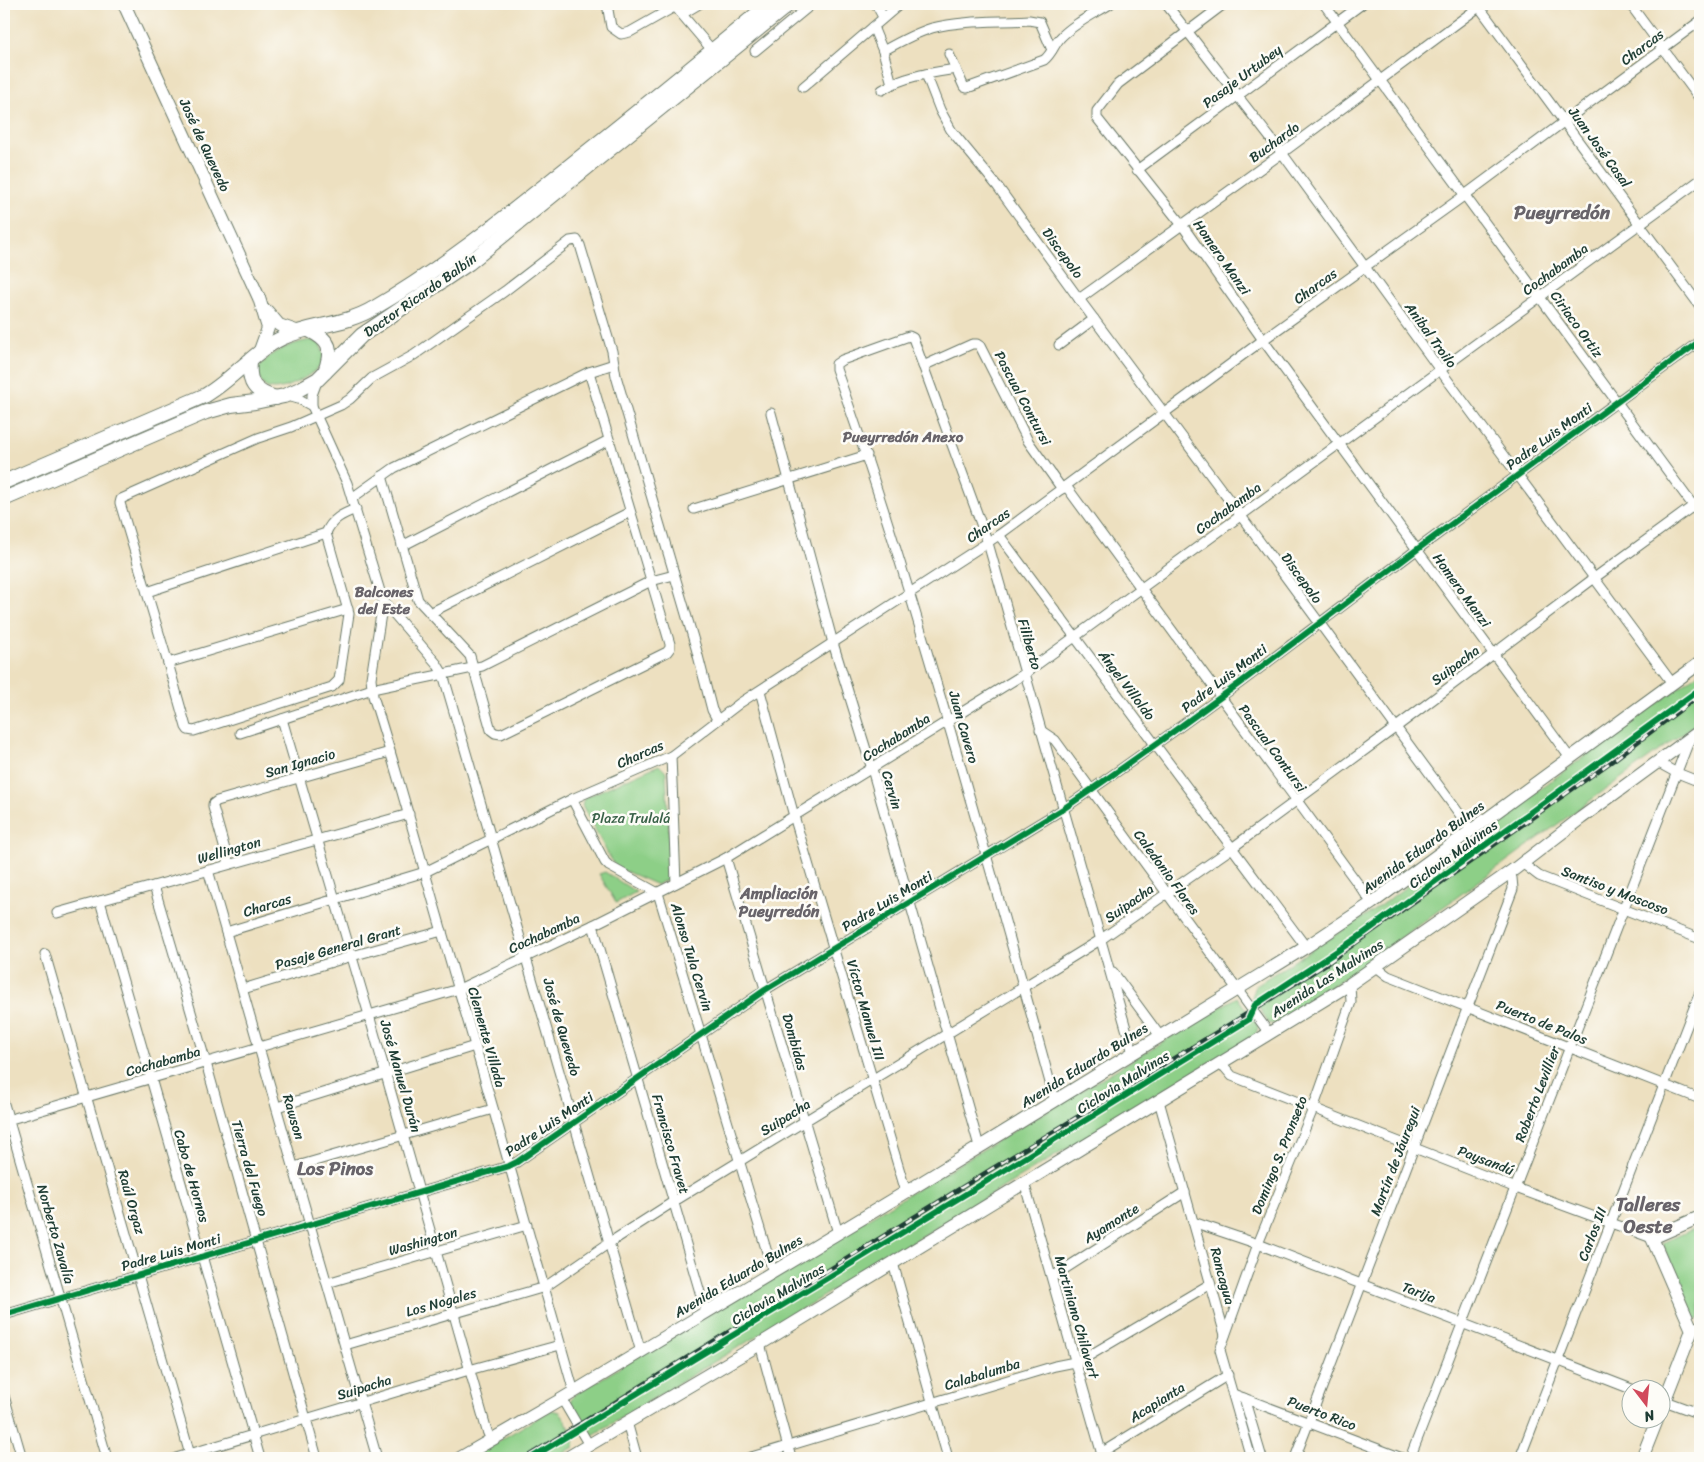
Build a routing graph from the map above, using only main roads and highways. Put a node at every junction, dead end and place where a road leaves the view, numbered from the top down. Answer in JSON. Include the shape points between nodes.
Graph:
{"nodes":[{"id":1,"x":124,"y":4,"type":"edge"},
{"id":2,"x":769,"y":4,"type":"edge"},
{"id":3,"x":789,"y":4,"type":"edge"},
{"id":4,"x":259,"y":298,"type":"junction"},
{"id":5,"x":304,"y":331,"type":"junction"},
{"id":6,"x":255,"y":357,"type":"junction"},
{"id":7,"x":322,"y":376,"type":"junction"},
{"id":8,"x":280,"y":397,"type":"junction"},
{"id":9,"x":4,"y":482,"type":"edge"},
{"id":10,"x":4,"y":499,"type":"edge"},
{"id":11,"x":1700,"y":663,"type":"edge"},
{"id":12,"x":1700,"y":731,"type":"edge"},
{"id":13,"x":1700,"y":1217,"type":"edge"},
{"id":14,"x":1696,"y":1329,"type":"edge"},
{"id":15,"x":1672,"y":1381,"type":"edge"},
{"id":16,"x":1653,"y":1430,"type":"edge"},
{"id":17,"x":460,"y":1458,"type":"edge"},
{"id":18,"x":567,"y":1458,"type":"edge"},
{"id":19,"x":1642,"y":1458,"type":"edge"}],
"edges":[{"from":1,"to":4,"type":"main road","name":"José de Quevedo"},
{"from":2,"to":5,"type":"main road","name":"Doctor Ricardo Balbín","via":[[444,263],[363,314]]},
{"from":3,"to":7,"type":"main road","name":"Doctor Ricardo Balbín","via":[[491,245],[362,335]]},
{"from":4,"to":5,"type":"main road","via":[[278,325]]},
{"from":4,"to":6,"type":"main road","via":[[268,328]]},
{"from":5,"to":6,"type":"main road","name":"Doctor Ricardo Balbín","via":[[273,343]]},
{"from":5,"to":7,"type":"main road","via":[[324,339],[329,347],[330,356]]},
{"from":6,"to":8,"type":"main road","via":[[250,373],[254,386],[259,392]]},
{"from":6,"to":9,"type":"main road","name":"Doctor Ricardo Balbín","via":[[226,382],[198,399]]},
{"from":7,"to":8,"type":"main road","name":"Doctor Ricardo Balbín"},
{"from":8,"to":10,"type":"main road","name":"Doctor Ricardo Balbín","via":[[206,412]]},
{"from":11,"to":17,"type":"main road","name":"Avenida Eduardo Bulnes","via":[[1472,831],[1306,947],[706,1313]]},
{"from":12,"to":18,"type":"main road","name":"Avenida Las Malvinas","via":[[1522,864],[1350,984]]},
{"from":13,"to":14,"type":"main road","via":[[1652,1238]]},
{"from":14,"to":15,"type":"main road"},
{"from":16,"to":19,"type":"main road"}]}
